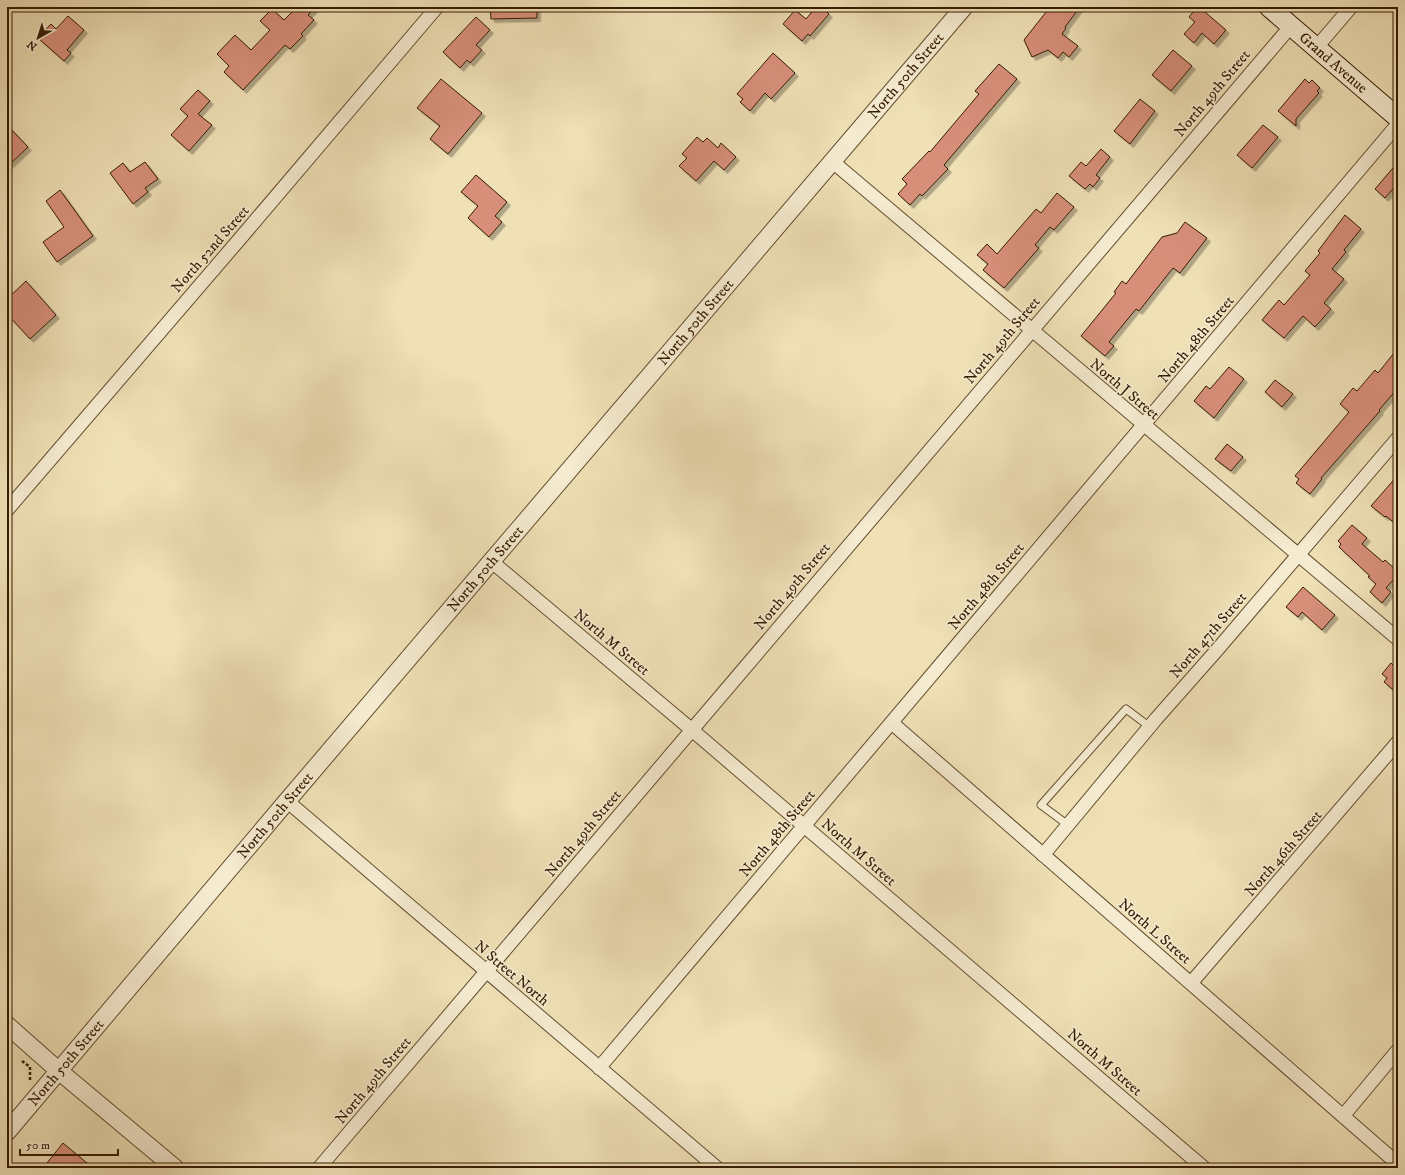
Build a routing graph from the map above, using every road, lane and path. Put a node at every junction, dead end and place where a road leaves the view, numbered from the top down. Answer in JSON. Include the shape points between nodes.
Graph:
{"nodes":[{"id":1,"x":437,"y":7,"type":"edge"},
{"id":2,"x":964,"y":7,"type":"edge"},
{"id":3,"x":1269,"y":7,"type":"edge"},
{"id":4,"x":1351,"y":7,"type":"edge"},
{"id":5,"x":1291,"y":26,"type":"junction"},
{"id":6,"x":1316,"y":48,"type":"junction"},
{"id":7,"x":1398,"y":118,"type":"edge"},
{"id":8,"x":1398,"y":124,"type":"edge"},
{"id":9,"x":833,"y":162,"type":"junction"},
{"id":10,"x":1031,"y":330,"type":"junction"},
{"id":11,"x":1144,"y":425,"type":"junction"},
{"id":12,"x":1398,"y":438,"type":"edge"},
{"id":13,"x":7,"y":510,"type":"edge"},
{"id":14,"x":1298,"y":555,"type":"junction"},
{"id":15,"x":491,"y":561,"type":"junction"},
{"id":16,"x":1398,"y":640,"type":"edge"},
{"id":17,"x":892,"y":723,"type":"junction"},
{"id":18,"x":1150,"y":727,"type":"junction"},
{"id":19,"x":692,"y":730,"type":"junction"},
{"id":20,"x":1398,"y":742,"type":"edge"},
{"id":21,"x":287,"y":801,"type":"junction"},
{"id":22,"x":1068,"y":825,"type":"junction"},
{"id":23,"x":804,"y":826,"type":"junction"},
{"id":24,"x":1043,"y":854,"type":"junction"},
{"id":25,"x":486,"y":972,"type":"junction"},
{"id":26,"x":1191,"y":983,"type":"junction"},
{"id":27,"x":7,"y":1025,"type":"edge"},
{"id":28,"x":1398,"y":1050,"type":"edge"},
{"id":29,"x":22,"y":1061,"type":"dead end"},
{"id":30,"x":599,"y":1068,"type":"junction"},
{"id":31,"x":59,"y":1071,"type":"junction"},
{"id":32,"x":30,"y":1080,"type":"dead end"},
{"id":33,"x":1343,"y":1116,"type":"junction"},
{"id":34,"x":7,"y":1132,"type":"edge"},
{"id":35,"x":1398,"y":1164,"type":"edge"},
{"id":36,"x":175,"y":1168,"type":"edge"},
{"id":37,"x":319,"y":1168,"type":"edge"},
{"id":38,"x":717,"y":1168,"type":"edge"},
{"id":39,"x":1204,"y":1168,"type":"edge"}],
"edges":[{"from":1,"to":13,"type":"street","name":"North 52nd Street"},
{"from":2,"to":9,"type":"street","name":"North 50th Street"},
{"from":3,"to":5,"type":"main road","name":"Grand Avenue"},
{"from":4,"to":6,"type":"street"},
{"from":5,"to":6,"type":"main road","name":"Grand Avenue"},
{"from":5,"to":10,"type":"street","name":"North 49th Street"},
{"from":6,"to":7,"type":"main road","name":"Grand Avenue"},
{"from":8,"to":11,"type":"street","name":"North 48th Street"},
{"from":9,"to":10,"type":"street","name":"North J Street"},
{"from":9,"to":15,"type":"street","name":"North 50th Street"},
{"from":10,"to":11,"type":"street","name":"North J Street"},
{"from":10,"to":19,"type":"street","name":"North 49th Street"},
{"from":11,"to":14,"type":"street","name":"North J Street"},
{"from":11,"to":17,"type":"street","name":"North 48th Street"},
{"from":12,"to":14,"type":"street","name":"North 47th Street"},
{"from":14,"to":16,"type":"street","name":"North J Street"},
{"from":14,"to":18,"type":"street","name":"North 47th Street"},
{"from":15,"to":19,"type":"street","name":"North M Street"},
{"from":15,"to":21,"type":"street","name":"North 50th Street"},
{"from":17,"to":23,"type":"street","name":"North 48th Street"},
{"from":17,"to":24,"type":"street","name":"North L Street"},
{"from":18,"to":22,"type":"street","name":"North 47th Street"},
{"from":18,"to":22,"type":"lane","via":[[1126,709],[1041,805]]},
{"from":19,"to":23,"type":"street","name":"North M Street"},
{"from":19,"to":25,"type":"street","name":"North 49th Street"},
{"from":20,"to":26,"type":"street","name":"North 46th Street"},
{"from":21,"to":25,"type":"street","name":"N Street North"},
{"from":21,"to":31,"type":"street","name":"North 50th Street"},
{"from":22,"to":24,"type":"street","name":"North 47th Street"},
{"from":23,"to":30,"type":"street","name":"North 48th Street"},
{"from":23,"to":39,"type":"street","name":"North M Street"},
{"from":24,"to":26,"type":"street","name":"North L Street"},
{"from":25,"to":30,"type":"street","name":"N Street North"},
{"from":25,"to":37,"type":"street","name":"North 49th Street"},
{"from":26,"to":33,"type":"street","name":"North L Street"},
{"from":27,"to":31,"type":"street"},
{"from":28,"to":33,"type":"street"},
{"from":29,"to":32,"type":"path","via":[[30,1067]]},
{"from":30,"to":38,"type":"street","name":"N Street North"},
{"from":31,"to":34,"type":"street","name":"North 50th Street"},
{"from":31,"to":36,"type":"street"},
{"from":33,"to":35,"type":"street","name":"North L Street"}]}
